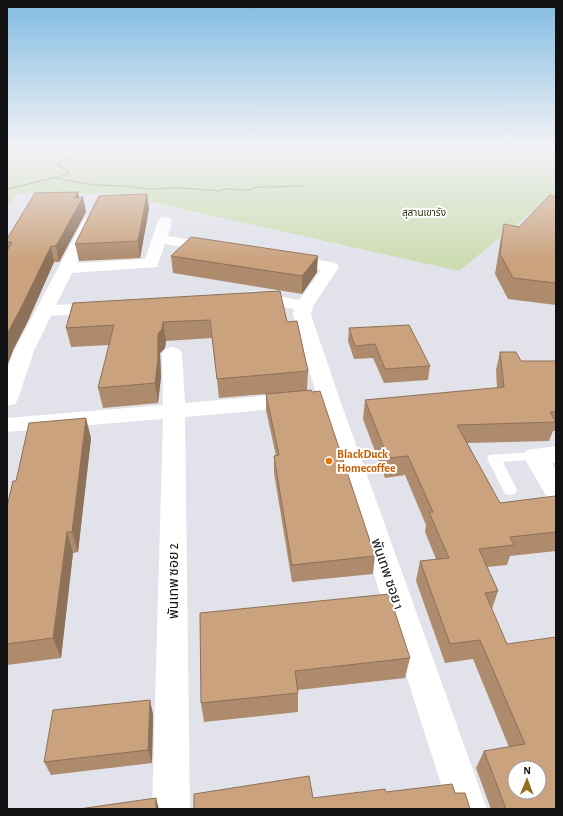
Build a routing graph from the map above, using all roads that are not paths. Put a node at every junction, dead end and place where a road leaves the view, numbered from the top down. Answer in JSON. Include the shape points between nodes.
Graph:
{"nodes":[{"id":1,"x":94,"y":212,"type":"edge"},
{"id":2,"x":165,"y":221,"type":"dead end"},
{"id":3,"x":159,"y":239,"type":"junction"},
{"id":4,"x":230,"y":250,"type":"edge"},
{"id":5,"x":277,"y":258,"type":"edge"},
{"id":6,"x":66,"y":268,"type":"junction"},
{"id":7,"x":235,"y":297,"type":"edge"},
{"id":8,"x":116,"y":306,"type":"edge"},
{"id":9,"x":304,"y":306,"type":"junction"},
{"id":10,"x":45,"y":311,"type":"junction"},
{"id":11,"x":16,"y":351,"type":"edge"},
{"id":12,"x":172,"y":353,"type":"dead end"},
{"id":13,"x":328,"y":397,"type":"junction"},
{"id":14,"x":7,"y":399,"type":"edge"},
{"id":15,"x":174,"y":411,"type":"junction"},
{"id":16,"x":7,"y":425,"type":"edge"},
{"id":17,"x":546,"y":455,"type":"edge"},
{"id":18,"x":510,"y":490,"type":"dead end"},
{"id":19,"x":556,"y":490,"type":"edge"},
{"id":20,"x":171,"y":809,"type":"edge"},
{"id":21,"x":468,"y":809,"type":"edge"}],
"edges":[{"from":1,"to":6,"type":"street"},
{"from":2,"to":3,"type":"street"},
{"from":3,"to":4,"type":"street"},
{"from":3,"to":6,"type":"street","via":[[151,264]]},
{"from":5,"to":9,"type":"street","via":[[331,267]]},
{"from":6,"to":10,"type":"street"},
{"from":7,"to":9,"type":"street","via":[[251,295]]},
{"from":8,"to":10,"type":"street"},
{"from":9,"to":13,"type":"street","name":"พันเทพ ซอย 1","via":[[302,315]]},
{"from":10,"to":11,"type":"street"},
{"from":11,"to":14,"type":"street"},
{"from":12,"to":15,"type":"street","name":"พันเทพ ซอย 2"},
{"from":13,"to":15,"type":"street"},
{"from":13,"to":21,"type":"street","name":"พันเทพ ซอย 1"},
{"from":15,"to":16,"type":"street"},
{"from":15,"to":20,"type":"street","name":"พันเทพ ซอย 2"},
{"from":17,"to":18,"type":"lane","via":[[494,458]]},
{"from":17,"to":19,"type":"street"}]}
